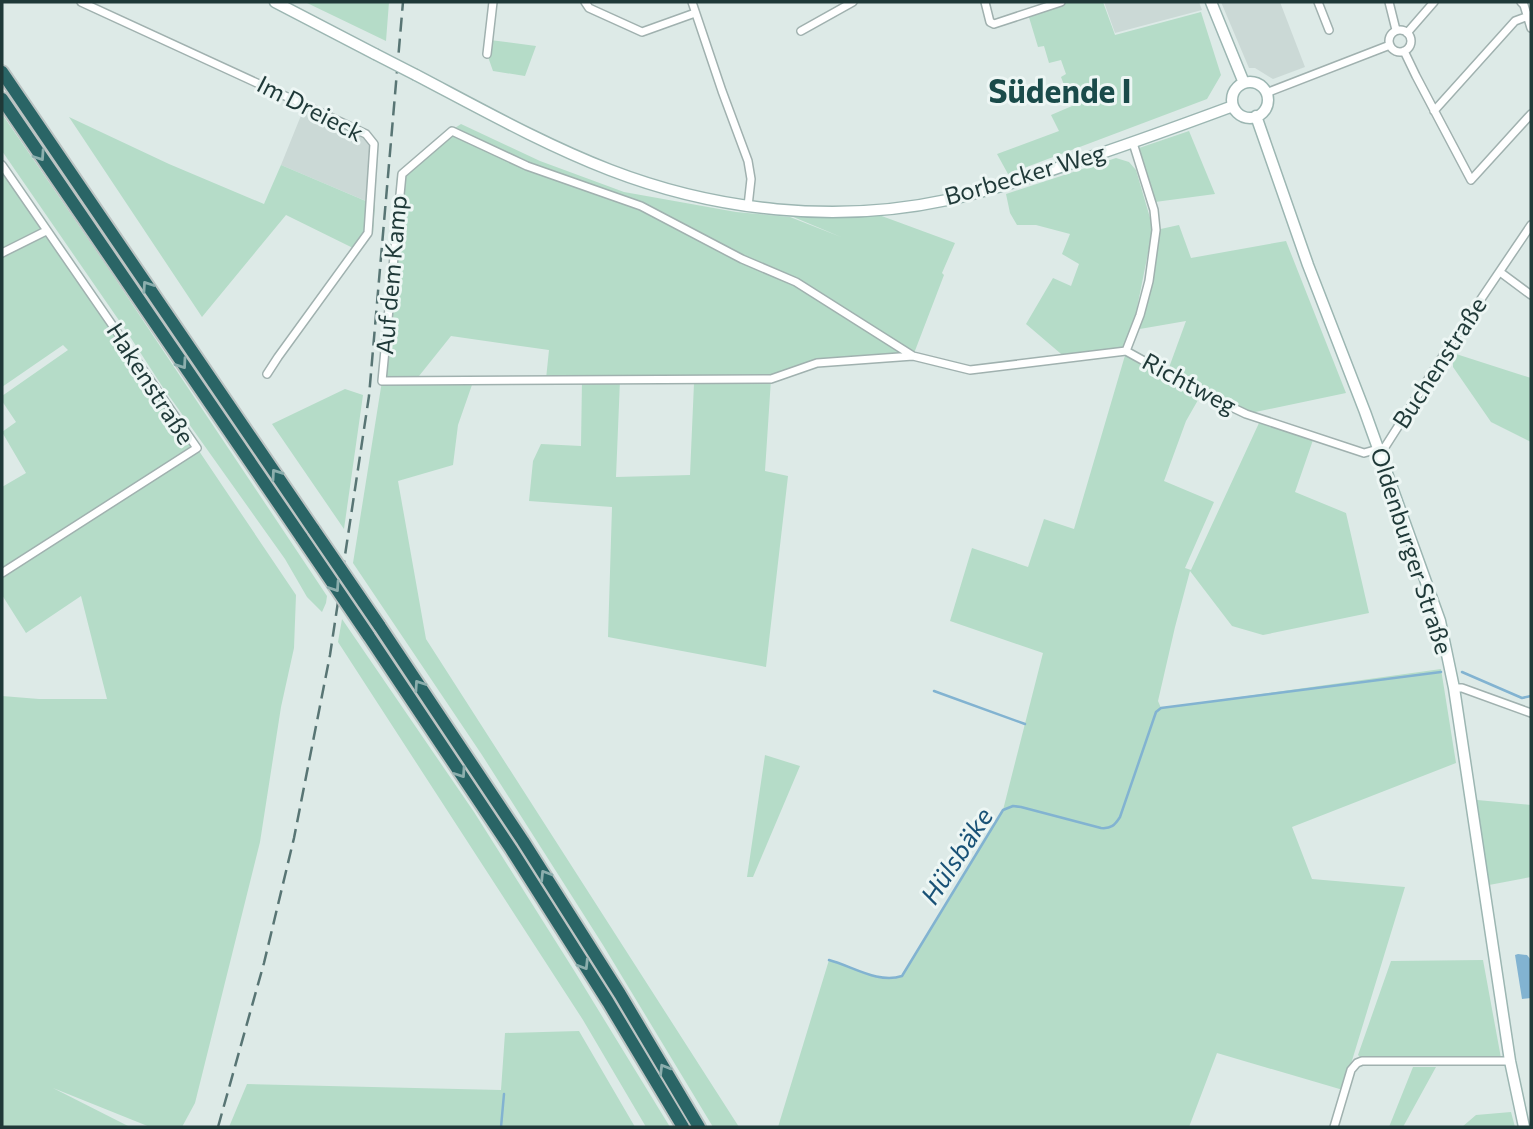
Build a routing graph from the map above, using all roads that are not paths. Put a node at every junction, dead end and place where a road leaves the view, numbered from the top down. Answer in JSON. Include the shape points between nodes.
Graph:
{"nodes":[{"id":1,"x":82,"y":2,"type":"edge"},
{"id":2,"x":275,"y":2,"type":"edge"},
{"id":3,"x":493,"y":2,"type":"edge"},
{"id":4,"x":584,"y":2,"type":"edge"},
{"id":5,"x":692,"y":2,"type":"edge"},
{"id":6,"x":853,"y":2,"type":"edge"},
{"id":7,"x":985,"y":2,"type":"edge"},
{"id":8,"x":1061,"y":2,"type":"edge"},
{"id":9,"x":1212,"y":2,"type":"edge"},
{"id":10,"x":1318,"y":2,"type":"edge"},
{"id":11,"x":1389,"y":2,"type":"edge"},
{"id":12,"x":1434,"y":2,"type":"edge"},
{"id":13,"x":1521,"y":2,"type":"edge"},
{"id":14,"x":695,"y":13,"type":"junction"},
{"id":15,"x":1530,"y":16,"type":"edge"},
{"id":16,"x":1531,"y":28,"type":"edge"},
{"id":17,"x":1329,"y":30,"type":"dead end"},
{"id":18,"x":1396,"y":30,"type":"junction"},
{"id":19,"x":801,"y":31,"type":"dead end"},
{"id":20,"x":1407,"y":33,"type":"junction"},
{"id":21,"x":1390,"y":46,"type":"junction"},
{"id":22,"x":1404,"y":51,"type":"junction"},
{"id":23,"x":487,"y":54,"type":"dead end"},
{"id":24,"x":2,"y":72,"type":"edge"},
{"id":25,"x":1244,"y":83,"type":"junction"},
{"id":26,"x":1266,"y":93,"type":"junction"},
{"id":27,"x":2,"y":99,"type":"edge"},
{"id":28,"x":1233,"y":106,"type":"junction"},
{"id":29,"x":1434,"y":111,"type":"junction"},
{"id":30,"x":1531,"y":114,"type":"edge"},
{"id":31,"x":1256,"y":116,"type":"junction"},
{"id":32,"x":1133,"y":143,"type":"junction"},
{"id":33,"x":2,"y":166,"type":"edge"},
{"id":34,"x":748,"y":206,"type":"junction"},
{"id":35,"x":1531,"y":225,"type":"edge"},
{"id":36,"x":46,"y":231,"type":"junction"},
{"id":37,"x":2,"y":253,"type":"edge"},
{"id":38,"x":1500,"y":272,"type":"junction"},
{"id":39,"x":1531,"y":295,"type":"edge"},
{"id":40,"x":1126,"y":351,"type":"junction"},
{"id":41,"x":913,"y":356,"type":"junction"},
{"id":42,"x":267,"y":374,"type":"dead end"},
{"id":43,"x":1378,"y":450,"type":"junction"},
{"id":44,"x":2,"y":573,"type":"edge"},
{"id":45,"x":1454,"y":688,"type":"junction"},
{"id":46,"x":1531,"y":713,"type":"edge"},
{"id":47,"x":1510,"y":1061,"type":"junction"},
{"id":48,"x":683,"y":1127,"type":"edge"},
{"id":49,"x":699,"y":1127,"type":"edge"},
{"id":50,"x":1334,"y":1127,"type":"edge"},
{"id":51,"x":1524,"y":1127,"type":"edge"}],
"edges":[{"from":1,"to":42,"type":"street","name":"Im Dreieck","via":[[366,134],[374,144],[368,233]]},
{"from":2,"to":34,"type":"street","name":"Borbecker Weg","bridge":true,"via":[[568,152],[645,182]]},
{"from":3,"to":23,"type":"street"},
{"from":4,"to":14,"type":"street","via":[[642,32]]},
{"from":5,"to":14,"type":"street"},
{"from":6,"to":19,"type":"street"},
{"from":7,"to":8,"type":"street","via":[[994,24]]},
{"from":9,"to":25,"type":"street"},
{"from":10,"to":17,"type":"street"},
{"from":11,"to":18,"type":"street"},
{"from":12,"to":20,"type":"street"},
{"from":13,"to":15,"type":"street"},
{"from":14,"to":34,"type":"street","via":[[748,161]]},
{"from":15,"to":16,"type":"street"},
{"from":15,"to":29,"type":"street","via":[[1515,21]]},
{"from":18,"to":20,"type":"street"},
{"from":18,"to":21,"type":"street"},
{"from":20,"to":22,"type":"street","via":[[1411,39]]},
{"from":21,"to":22,"type":"street"},
{"from":21,"to":26,"type":"street"},
{"from":22,"to":29,"type":"street"},
{"from":49,"to":24,"type":"highway","one_way":true,"bridge":true,"via":[[523,841]]},
{"from":25,"to":26,"type":"street","via":[[1255,83]]},
{"from":25,"to":28,"type":"street","via":[[1233,95]]},
{"from":26,"to":31,"type":"street","via":[[1266,107]]},
{"from":27,"to":48,"type":"highway","one_way":true,"bridge":true,"via":[[511,849]]},
{"from":28,"to":31,"type":"street","via":[[1241,115]]},
{"from":28,"to":32,"type":"street","name":"Borbecker Weg"},
{"from":29,"to":30,"type":"street","via":[[1471,180]]},
{"from":31,"to":43,"type":"street","name":"Oldenburger Straße"},
{"from":32,"to":34,"type":"street","name":"Borbecker Weg","via":[[945,201],[841,211]]},
{"from":32,"to":40,"type":"street","via":[[1157,230],[1149,281]]},
{"from":33,"to":36,"type":"street","name":"Hakenstraße"},
{"from":35,"to":38,"type":"street","name":"Buchenstraße"},
{"from":36,"to":37,"type":"street"},
{"from":36,"to":44,"type":"street","name":"Hakenstraße","via":[[197,448]]},
{"from":38,"to":39,"type":"street","name":"Buchenstraße"},
{"from":38,"to":43,"type":"street","name":"Buchenstraße","via":[[1385,447]]},
{"from":40,"to":41,"type":"street","name":"Richtweg","via":[[970,370]]},
{"from":40,"to":43,"type":"street","name":"Richtweg","via":[[1246,414],[1364,453]]},
{"from":41,"to":41,"type":"street","name":"Auf dem Kamp","via":[[796,282],[741,259],[641,206],[527,166],[452,131],[402,174],[382,382],[771,379],[817,363]]},
{"from":43,"to":45,"type":"street","name":"Oldenburger Straße","via":[[1440,621]]},
{"from":45,"to":46,"type":"street"},
{"from":45,"to":47,"type":"street","name":"Oldenburger Straße"},
{"from":47,"to":50,"type":"street","via":[[1362,1061],[1351,1070]]},
{"from":47,"to":51,"type":"street","name":"Oldenburger Straße"}]}
